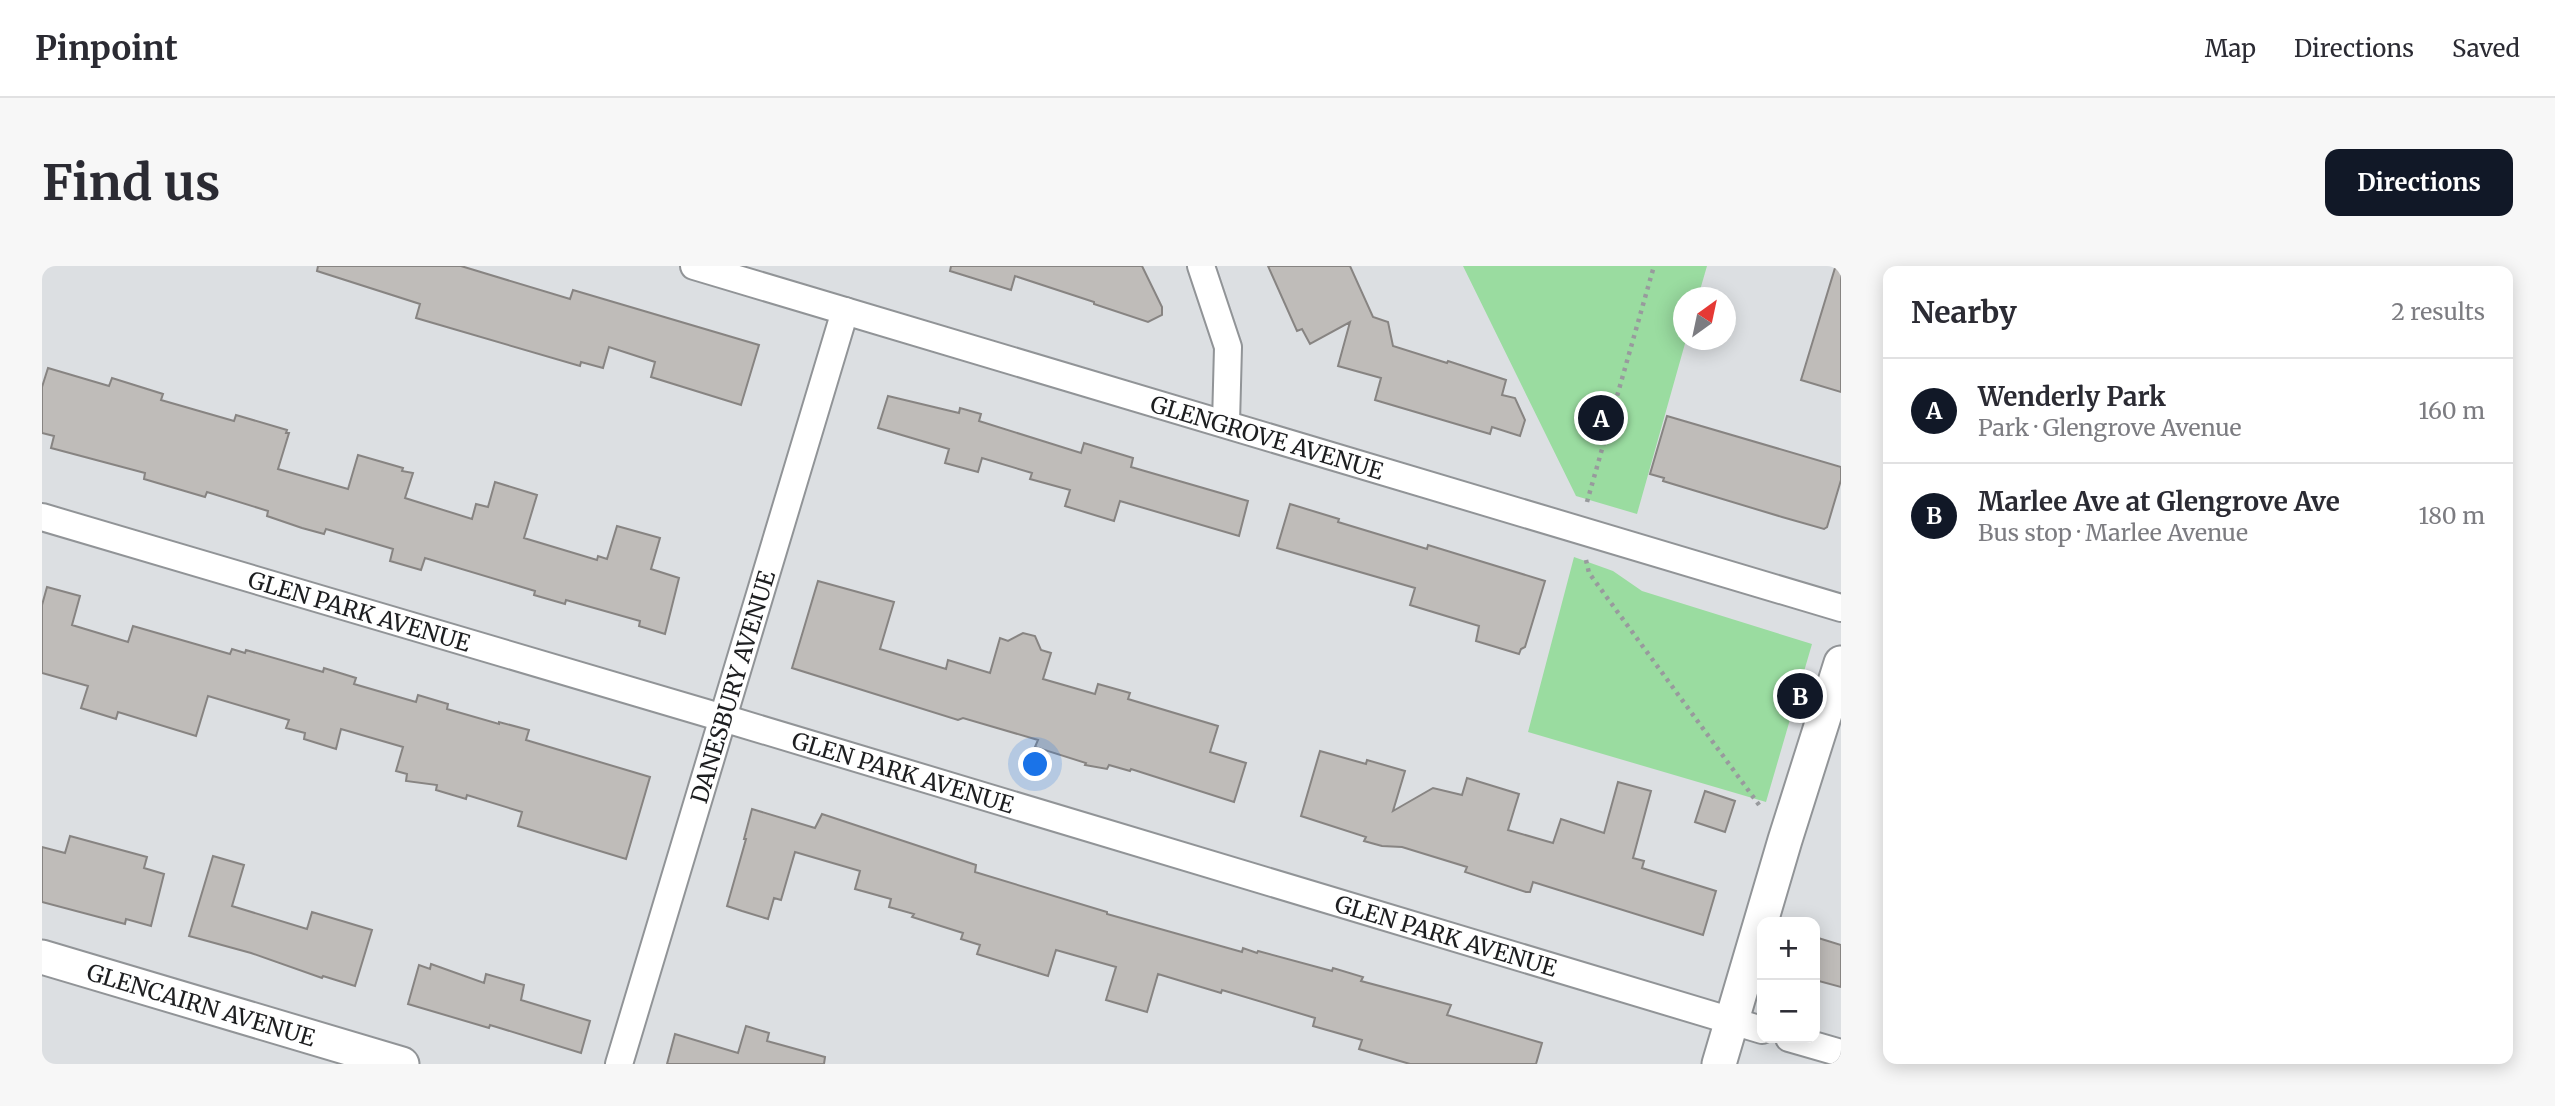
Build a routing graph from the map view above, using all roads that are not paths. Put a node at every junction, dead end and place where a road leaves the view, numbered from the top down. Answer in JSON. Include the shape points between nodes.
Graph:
{"nodes":[{"id":1,"x":694,"y":266,"type":"edge"},
{"id":2,"x":1201,"y":266,"type":"edge"},
{"id":3,"x":845,"y":311,"type":"junction"},
{"id":4,"x":1226,"y":423,"type":"junction"},
{"id":5,"x":42,"y":517,"type":"edge"},
{"id":6,"x":1841,"y":608,"type":"edge"},
{"id":7,"x":1841,"y":663,"type":"edge"},
{"id":8,"x":723,"y":718,"type":"junction"},
{"id":9,"x":42,"y":957,"type":"edge"},
{"id":10,"x":1747,"y":1026,"type":"edge"},
{"id":11,"x":1806,"y":1043,"type":"edge"},
{"id":12,"x":1841,"y":1053,"type":"edge"},
{"id":13,"x":402,"y":1064,"type":"edge"},
{"id":14,"x":619,"y":1064,"type":"edge"},
{"id":15,"x":1719,"y":1064,"type":"edge"}],
"edges":[{"from":1,"to":3,"type":"street","name":"GLENGROVE AVENUE"},
{"from":2,"to":4,"type":"street","via":[[1228,347]]},
{"from":3,"to":4,"type":"street","name":"GLENGROVE AVENUE"},
{"from":3,"to":8,"type":"street","name":"DANESBURY AVENUE"},
{"from":4,"to":6,"type":"street","name":"GLENGROVE AVENUE"},
{"from":5,"to":8,"type":"street","name":"GLEN PARK AVENUE"},
{"from":7,"to":10,"type":"street","via":[[1785,839]]},
{"from":8,"to":10,"type":"street","name":"GLEN PARK AVENUE"},
{"from":8,"to":14,"type":"street","name":"DANESBURY AVENUE"},
{"from":9,"to":13,"type":"street","name":"GLENCAIRN AVENUE"},
{"from":10,"to":15,"type":"street"},
{"from":11,"to":12,"type":"street"}]}
